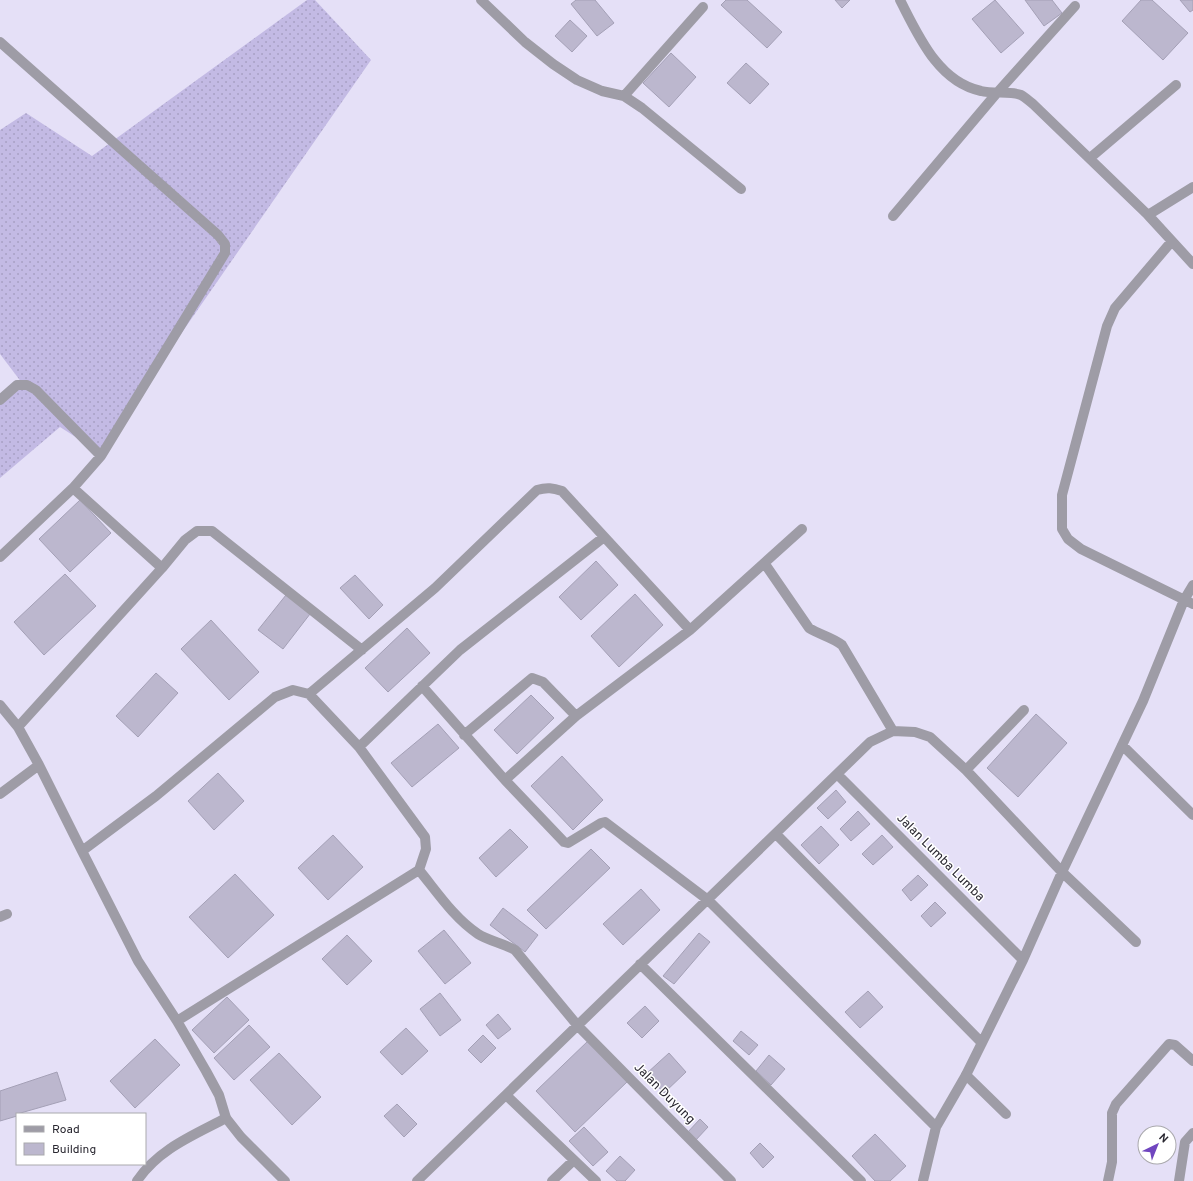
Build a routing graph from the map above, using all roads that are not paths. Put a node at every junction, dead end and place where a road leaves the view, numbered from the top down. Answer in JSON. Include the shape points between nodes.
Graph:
{"nodes":[{"id":1,"x":481,"y":0,"type":"edge"},
{"id":2,"x":900,"y":0,"type":"edge"},
{"id":3,"x":1075,"y":6,"type":"dead end"},
{"id":4,"x":703,"y":7,"type":"dead end"},
{"id":5,"x":0,"y":42,"type":"edge"},
{"id":6,"x":1176,"y":85,"type":"dead end"},
{"id":7,"x":996,"y":94,"type":"junction"},
{"id":8,"x":624,"y":96,"type":"junction"},
{"id":9,"x":1090,"y":158,"type":"junction"},
{"id":10,"x":1193,"y":186,"type":"edge"},
{"id":11,"x":741,"y":189,"type":"dead end"},
{"id":12,"x":1148,"y":215,"type":"junction"},
{"id":13,"x":893,"y":216,"type":"dead end"},
{"id":14,"x":1172,"y":241,"type":"junction"},
{"id":15,"x":1193,"y":264,"type":"edge"},
{"id":16,"x":0,"y":400,"type":"edge"},
{"id":17,"x":101,"y":456,"type":"junction"},
{"id":18,"x":73,"y":488,"type":"junction"},
{"id":19,"x":802,"y":529,"type":"dead end"},
{"id":20,"x":604,"y":537,"type":"junction"},
{"id":21,"x":0,"y":557,"type":"edge"},
{"id":22,"x":765,"y":564,"type":"junction"},
{"id":23,"x":162,"y":568,"type":"junction"},
{"id":24,"x":1193,"y":586,"type":"edge"},
{"id":25,"x":1189,"y":602,"type":"edge"},
{"id":26,"x":690,"y":630,"type":"junction"},
{"id":27,"x":362,"y":650,"type":"junction"},
{"id":28,"x":422,"y":686,"type":"junction"},
{"id":29,"x":309,"y":694,"type":"junction"},
{"id":30,"x":0,"y":705,"type":"edge"},
{"id":31,"x":1024,"y":710,"type":"dead end"},
{"id":32,"x":576,"y":716,"type":"junction"},
{"id":33,"x":18,"y":727,"type":"junction"},
{"id":34,"x":894,"y":731,"type":"junction"},
{"id":35,"x":464,"y":735,"type":"junction"},
{"id":36,"x":1122,"y":745,"type":"junction"},
{"id":37,"x":359,"y":747,"type":"junction"},
{"id":38,"x":39,"y":765,"type":"junction"},
{"id":39,"x":966,"y":770,"type":"junction"},
{"id":40,"x":837,"y":774,"type":"junction"},
{"id":41,"x":505,"y":780,"type":"junction"},
{"id":42,"x":0,"y":794,"type":"edge"},
{"id":43,"x":1193,"y":815,"type":"edge"},
{"id":44,"x":776,"y":834,"type":"junction"},
{"id":45,"x":82,"y":851,"type":"junction"},
{"id":46,"x":420,"y":870,"type":"junction"},
{"id":47,"x":1062,"y":872,"type":"junction"},
{"id":48,"x":708,"y":900,"type":"junction"},
{"id":49,"x":1136,"y":942,"type":"dead end"},
{"id":50,"x":1023,"y":960,"type":"junction"},
{"id":51,"x":640,"y":964,"type":"junction"},
{"id":52,"x":177,"y":1021,"type":"junction"},
{"id":53,"x":578,"y":1026,"type":"junction"},
{"id":54,"x":982,"y":1043,"type":"junction"},
{"id":55,"x":1193,"y":1061,"type":"edge"},
{"id":56,"x":966,"y":1075,"type":"junction"},
{"id":57,"x":506,"y":1095,"type":"junction"},
{"id":58,"x":1006,"y":1114,"type":"dead end"},
{"id":59,"x":226,"y":1118,"type":"junction"},
{"id":60,"x":936,"y":1127,"type":"junction"},
{"id":61,"x":1193,"y":1133,"type":"edge"},
{"id":62,"x":574,"y":1160,"type":"junction"},
{"id":63,"x":137,"y":1181,"type":"edge"},
{"id":64,"x":285,"y":1181,"type":"edge"},
{"id":65,"x":417,"y":1181,"type":"edge"},
{"id":66,"x":552,"y":1181,"type":"edge"},
{"id":67,"x":596,"y":1181,"type":"edge"},
{"id":68,"x":731,"y":1181,"type":"edge"},
{"id":69,"x":861,"y":1181,"type":"edge"},
{"id":70,"x":923,"y":1181,"type":"edge"},
{"id":71,"x":1108,"y":1181,"type":"edge"},
{"id":72,"x":1179,"y":1181,"type":"edge"}],
"edges":[{"from":1,"to":8,"type":"street","via":[[525,42],[553,64],[577,80],[602,91]]},
{"from":2,"to":7,"type":"street","via":[[932,58],[948,74],[979,91]]},
{"from":3,"to":7,"type":"street"},
{"from":4,"to":8,"type":"street"},
{"from":5,"to":17,"type":"street","via":[[225,244],[225,253],[210,280]]},
{"from":6,"to":9,"type":"street"},
{"from":7,"to":9,"type":"street","via":[[1020,95],[1034,104]]},
{"from":7,"to":13,"type":"street"},
{"from":8,"to":11,"type":"street"},
{"from":9,"to":12,"type":"street"},
{"from":10,"to":12,"type":"street"},
{"from":12,"to":14,"type":"street"},
{"from":14,"to":15,"type":"street"},
{"from":14,"to":25,"type":"street","via":[[1115,308],[1107,326],[1062,496],[1061,514],[1062,529],[1068,539],[1081,548]]},
{"from":16,"to":17,"type":"street","via":[[17,384],[27,385],[36,390]]},
{"from":17,"to":18,"type":"street"},
{"from":18,"to":21,"type":"street"},
{"from":18,"to":23,"type":"street"},
{"from":19,"to":22,"type":"street"},
{"from":20,"to":26,"type":"street"},
{"from":20,"to":27,"type":"street","via":[[562,491],[549,488],[537,490],[435,588]]},
{"from":20,"to":28,"type":"street","via":[[460,650]]},
{"from":22,"to":26,"type":"street"},
{"from":22,"to":34,"type":"street","via":[[809,628],[818,634],[833,638],[842,645]]},
{"from":23,"to":27,"type":"street","via":[[185,540],[197,531],[212,531]]},
{"from":23,"to":33,"type":"street"},
{"from":24,"to":25,"type":"street"},
{"from":25,"to":36,"type":"street"},
{"from":26,"to":32,"type":"street"},
{"from":27,"to":29,"type":"street"},
{"from":28,"to":35,"type":"street"},
{"from":28,"to":37,"type":"street"},
{"from":29,"to":37,"type":"street"},
{"from":29,"to":45,"type":"street","via":[[293,690],[275,697],[156,796]]},
{"from":30,"to":33,"type":"street"},
{"from":31,"to":39,"type":"street"},
{"from":32,"to":35,"type":"street","via":[[543,682],[532,678]]},
{"from":32,"to":41,"type":"street"},
{"from":33,"to":38,"type":"street"},
{"from":34,"to":39,"type":"street","via":[[915,732],[930,737]]},
{"from":34,"to":40,"type":"street","via":[[870,742]]},
{"from":35,"to":41,"type":"street"},
{"from":36,"to":43,"type":"street"},
{"from":36,"to":47,"type":"street"},
{"from":37,"to":46,"type":"street","via":[[425,837],[426,849]]},
{"from":38,"to":42,"type":"street"},
{"from":38,"to":45,"type":"street"},
{"from":39,"to":47,"type":"street"},
{"from":40,"to":44,"type":"street"},
{"from":40,"to":50,"type":"street","name":"Jalan Lumba Lumba"},
{"from":41,"to":48,"type":"street","via":[[564,842],[568,843],[605,822]]},
{"from":44,"to":48,"type":"street"},
{"from":44,"to":54,"type":"street"},
{"from":45,"to":52,"type":"street","via":[[138,961]]},
{"from":46,"to":52,"type":"street"},
{"from":46,"to":53,"type":"street","name":"Jalan Duyung","via":[[469,928],[515,950]]},
{"from":47,"to":49,"type":"street"},
{"from":47,"to":50,"type":"street"},
{"from":48,"to":51,"type":"street"},
{"from":48,"to":60,"type":"street"},
{"from":50,"to":54,"type":"street"},
{"from":51,"to":53,"type":"street"},
{"from":51,"to":69,"type":"street"},
{"from":52,"to":59,"type":"street","via":[[219,1095]]},
{"from":53,"to":57,"type":"street"},
{"from":53,"to":68,"type":"street","name":"Jalan Duyung"},
{"from":54,"to":56,"type":"street"},
{"from":55,"to":71,"type":"street","via":[[1175,1045],[1169,1044],[1116,1104],[1112,1113],[1112,1162]]},
{"from":56,"to":58,"type":"street"},
{"from":56,"to":60,"type":"street"},
{"from":57,"to":62,"type":"street"},
{"from":57,"to":65,"type":"street"},
{"from":59,"to":63,"type":"street","via":[[164,1151]]},
{"from":59,"to":64,"type":"street"},
{"from":60,"to":70,"type":"street"},
{"from":61,"to":72,"type":"street","via":[[1185,1142]]},
{"from":62,"to":66,"type":"street"},
{"from":62,"to":67,"type":"street"}]}
